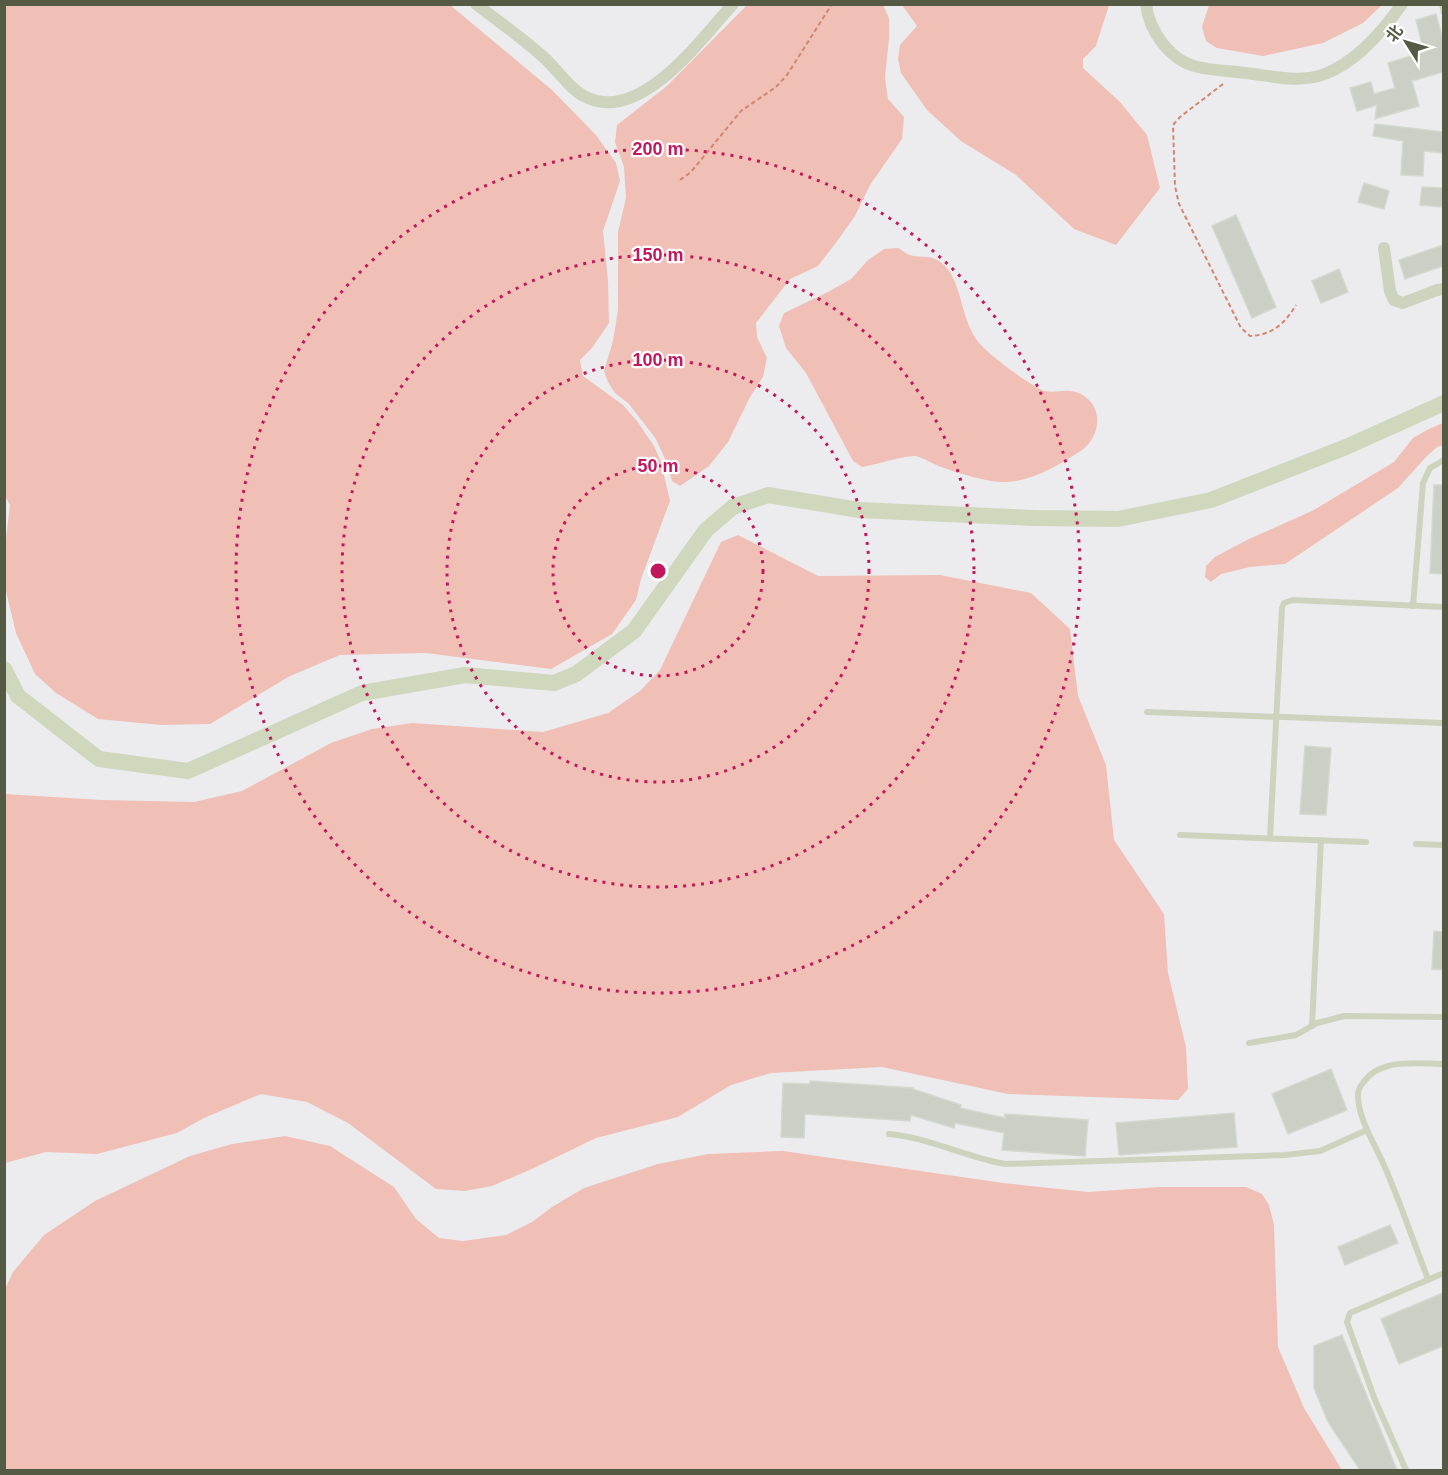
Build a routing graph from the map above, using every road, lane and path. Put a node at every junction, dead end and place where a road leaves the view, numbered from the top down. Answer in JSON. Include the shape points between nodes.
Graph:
{"nodes":[{"id":1,"x":476,"y":4,"type":"edge"},
{"id":2,"x":733,"y":4,"type":"edge"},
{"id":3,"x":832,"y":4,"type":"edge"},
{"id":4,"x":1146,"y":4,"type":"edge"},
{"id":5,"x":1402,"y":4,"type":"edge"},
{"id":6,"x":1442,"y":4,"type":"edge"},
{"id":7,"x":1443,"y":13,"type":"edge"},
{"id":8,"x":1236,"y":72,"type":"junction"},
{"id":9,"x":680,"y":180,"type":"dead end"},
{"id":10,"x":1384,"y":248,"type":"dead end"},
{"id":11,"x":1443,"y":289,"type":"edge"},
{"id":12,"x":1296,"y":305,"type":"dead end"},
{"id":13,"x":1443,"y":403,"type":"edge"},
{"id":14,"x":1443,"y":460,"type":"edge"},
{"id":15,"x":1413,"y":606,"type":"junction"},
{"id":16,"x":1443,"y":607,"type":"edge"},
{"id":17,"x":4,"y":669,"type":"edge"},
{"id":18,"x":1147,"y":712,"type":"dead end"},
{"id":19,"x":1277,"y":717,"type":"junction"},
{"id":20,"x":1443,"y":723,"type":"edge"},
{"id":21,"x":1180,"y":835,"type":"dead end"},
{"id":22,"x":1270,"y":838,"type":"junction"},
{"id":23,"x":1321,"y":840,"type":"junction"},
{"id":24,"x":1366,"y":842,"type":"dead end"},
{"id":25,"x":1416,"y":844,"type":"dead end"},
{"id":26,"x":1443,"y":844,"type":"edge"},
{"id":27,"x":1443,"y":1017,"type":"edge"},
{"id":28,"x":1312,"y":1026,"type":"junction"},
{"id":29,"x":1250,"y":1043,"type":"dead end"},
{"id":30,"x":1443,"y":1064,"type":"edge"},
{"id":31,"x":1366,"y":1130,"type":"junction"},
{"id":32,"x":889,"y":1134,"type":"dead end"},
{"id":33,"x":1443,"y":1273,"type":"edge"},
{"id":34,"x":1428,"y":1279,"type":"junction"},
{"id":35,"x":1406,"y":1470,"type":"edge"}],
"edges":[{"from":1,"to":2,"type":"street","via":[[543,56],[588,98],[613,103],[651,89]]},
{"from":3,"to":9,"type":"path","via":[[787,75],[741,111]]},
{"from":4,"to":8,"type":"street","via":[[1154,33],[1172,54],[1196,67]]},
{"from":5,"to":8,"type":"street","via":[[1356,54],[1324,75],[1299,80]]},
{"from":6,"to":7,"type":"lane"},
{"from":8,"to":12,"type":"path","via":[[1173,125],[1179,204],[1241,328],[1250,336],[1270,333]]},
{"from":10,"to":11,"type":"street","via":[[1394,300],[1403,303]]},
{"from":13,"to":17,"type":"street","via":[[1346,447],[1211,500],[1118,519],[859,510],[768,495],[733,507],[706,530],[634,631],[576,674],[554,683],[465,675],[362,693],[188,771],[99,759],[18,696]]},
{"from":14,"to":15,"type":"lane","via":[[1430,468],[1423,483]]},
{"from":15,"to":16,"type":"lane"},
{"from":15,"to":19,"type":"lane","via":[[1293,600],[1284,603]]},
{"from":18,"to":19,"type":"lane"},
{"from":19,"to":20,"type":"lane"},
{"from":19,"to":22,"type":"lane"},
{"from":21,"to":22,"type":"lane"},
{"from":22,"to":23,"type":"lane"},
{"from":23,"to":24,"type":"lane"},
{"from":23,"to":28,"type":"lane"},
{"from":25,"to":26,"type":"lane"},
{"from":27,"to":28,"type":"lane","via":[[1344,1016]]},
{"from":28,"to":29,"type":"lane","via":[[1296,1035]]},
{"from":30,"to":31,"type":"lane","via":[[1401,1063],[1370,1074],[1358,1094]]},
{"from":31,"to":32,"type":"lane","via":[[1320,1151],[1285,1155],[1005,1164],[926,1140]]},
{"from":31,"to":34,"type":"lane","via":[[1384,1164]]},
{"from":33,"to":34,"type":"lane"},
{"from":34,"to":35,"type":"lane","via":[[1350,1313],[1347,1322]]}]}
